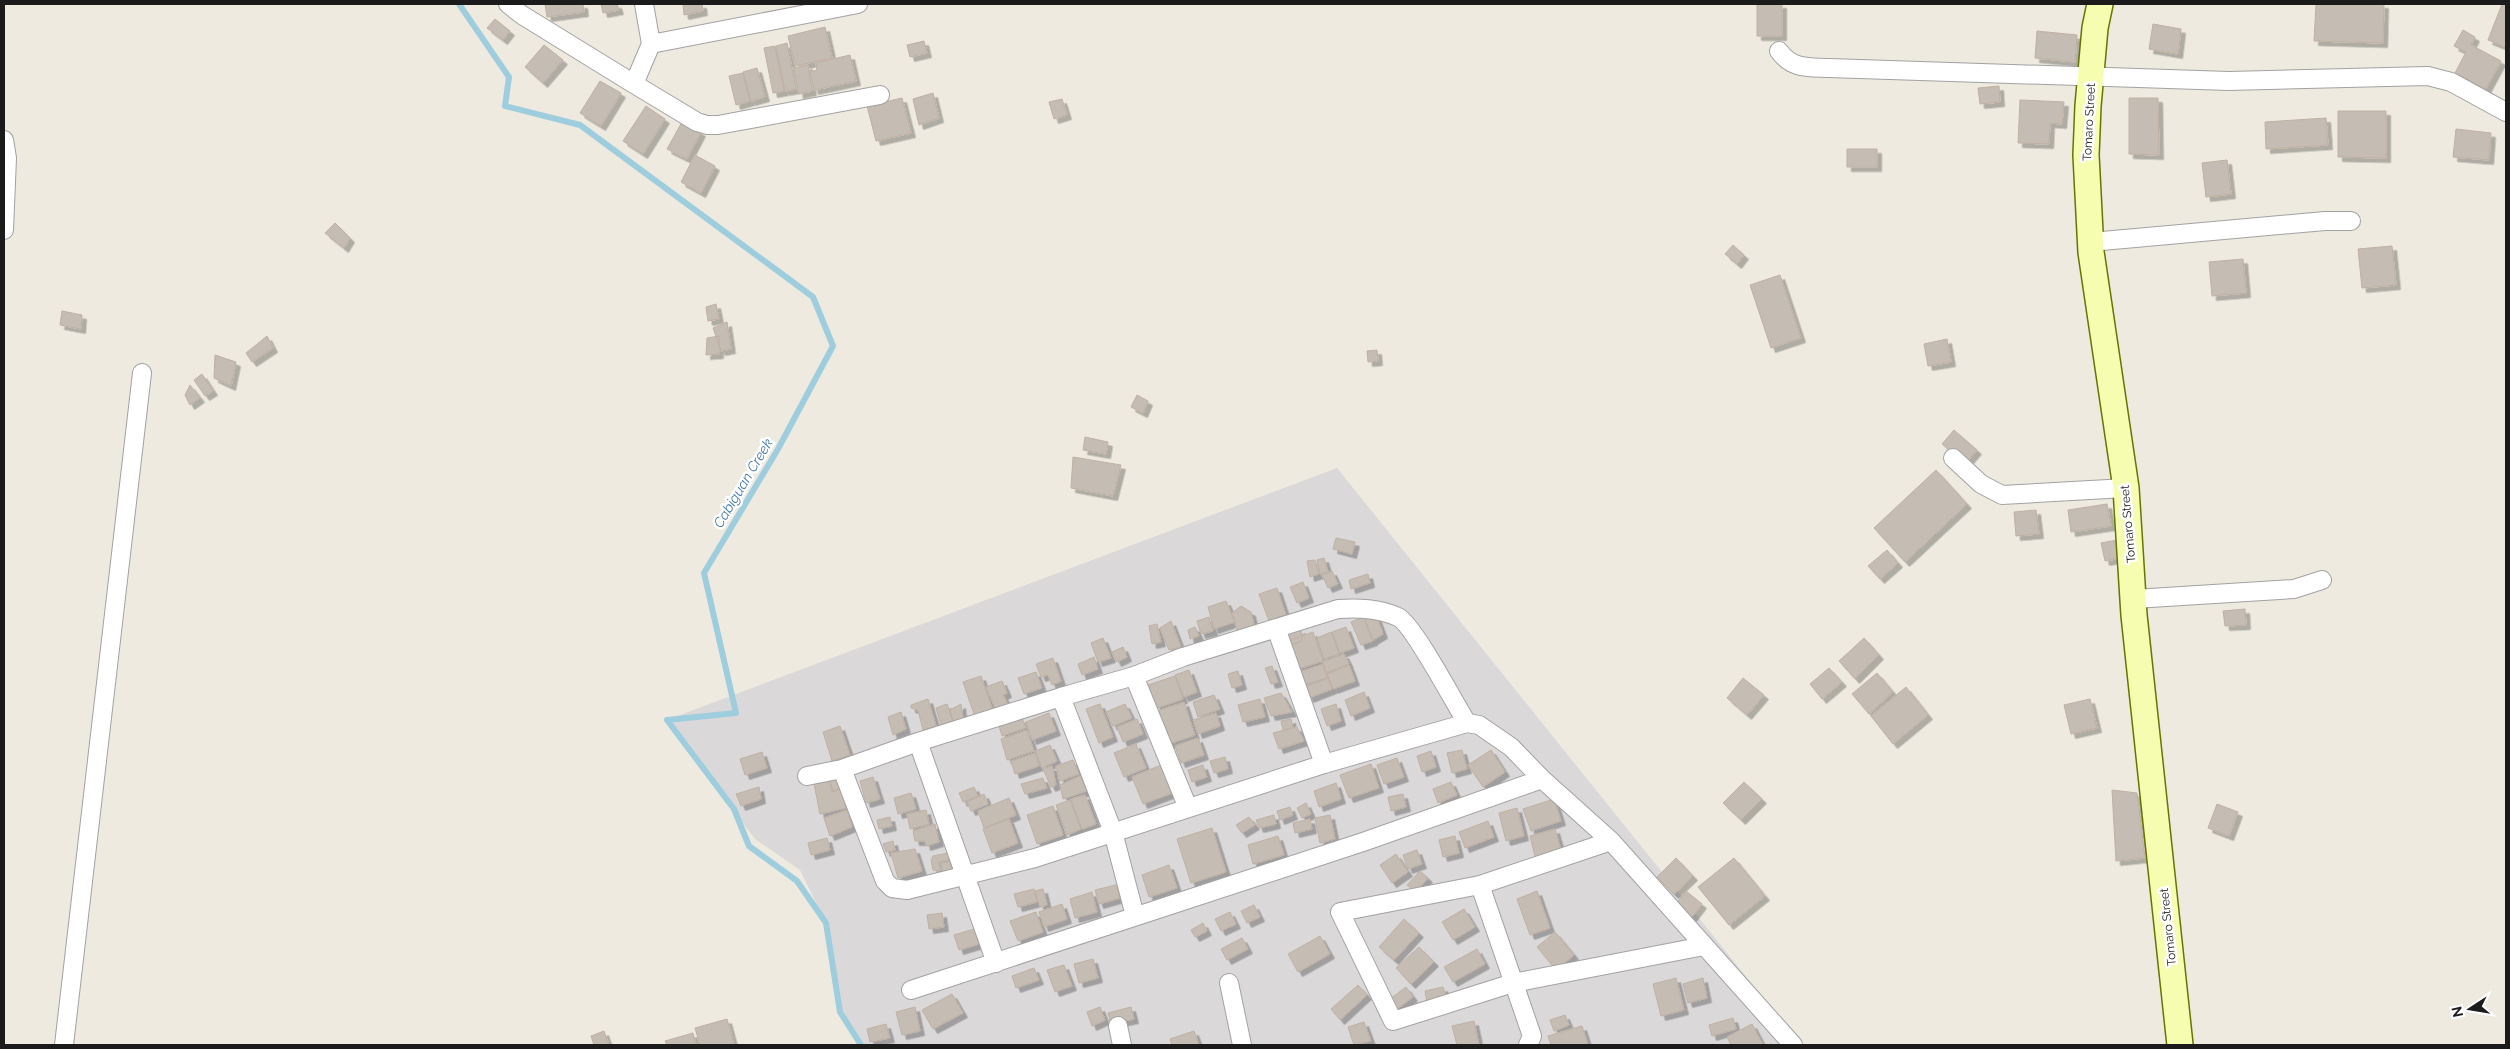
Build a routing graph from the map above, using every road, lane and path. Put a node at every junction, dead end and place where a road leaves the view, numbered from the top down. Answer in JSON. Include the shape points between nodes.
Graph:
{"nodes":[{"id":1,"x":508,"y":4,"type":"edge"},
{"id":2,"x":644,"y":4,"type":"edge"},
{"id":3,"x":858,"y":4,"type":"edge"},
{"id":4,"x":2100,"y":4,"type":"edge"},
{"id":5,"x":651,"y":44,"type":"junction"},
{"id":6,"x":1778,"y":51,"type":"dead end"},
{"id":7,"x":2091,"y":78,"type":"junction"},
{"id":8,"x":634,"y":84,"type":"junction"},
{"id":9,"x":880,"y":95,"type":"dead end"},
{"id":10,"x":2506,"y":112,"type":"edge"},
{"id":11,"x":4,"y":140,"type":"edge"},
{"id":12,"x":2351,"y":221,"type":"dead end"},
{"id":13,"x":4,"y":230,"type":"edge"},
{"id":14,"x":2090,"y":242,"type":"junction"},
{"id":15,"x":142,"y":373,"type":"dead end"},
{"id":16,"x":1953,"y":458,"type":"dead end"},
{"id":17,"x":2126,"y":488,"type":"junction"},
{"id":18,"x":2322,"y":580,"type":"dead end"},
{"id":19,"x":2134,"y":598,"type":"junction"},
{"id":20,"x":1276,"y":628,"type":"junction"},
{"id":21,"x":1134,"y":676,"type":"junction"},
{"id":22,"x":1062,"y":697,"type":"junction"},
{"id":23,"x":1467,"y":723,"type":"junction"},
{"id":24,"x":918,"y":742,"type":"junction"},
{"id":25,"x":1324,"y":764,"type":"junction"},
{"id":26,"x":842,"y":769,"type":"junction"},
{"id":27,"x":807,"y":776,"type":"dead end"},
{"id":28,"x":1542,"y":779,"type":"junction"},
{"id":29,"x":1188,"y":808,"type":"junction"},
{"id":30,"x":1113,"y":832,"type":"junction"},
{"id":31,"x":1611,"y":841,"type":"junction"},
{"id":32,"x":966,"y":874,"type":"junction"},
{"id":33,"x":1480,"y":885,"type":"junction"},
{"id":34,"x":1135,"y":916,"type":"junction"},
{"id":35,"x":1704,"y":946,"type":"junction"},
{"id":36,"x":996,"y":963,"type":"junction"},
{"id":37,"x":1229,"y":983,"type":"dead end"},
{"id":38,"x":1513,"y":983,"type":"junction"},
{"id":39,"x":911,"y":990,"type":"dead end"},
{"id":40,"x":1118,"y":1026,"type":"dead end"},
{"id":41,"x":64,"y":1045,"type":"edge"},
{"id":42,"x":1122,"y":1045,"type":"edge"},
{"id":43,"x":1242,"y":1045,"type":"edge"},
{"id":44,"x":1528,"y":1045,"type":"edge"},
{"id":45,"x":1793,"y":1045,"type":"edge"},
{"id":46,"x":2180,"y":1045,"type":"edge"}],
"edges":[{"from":1,"to":8,"type":"street"},
{"from":2,"to":5,"type":"street"},
{"from":3,"to":5,"type":"street"},
{"from":4,"to":7,"type":"street","name":"Tomaro Street"},
{"from":5,"to":8,"type":"street"},
{"from":6,"to":7,"type":"street","via":[[1787,62],[1803,67]]},
{"from":7,"to":10,"type":"street","via":[[2229,81],[2428,76],[2451,82]]},
{"from":7,"to":14,"type":"street","name":"Tomaro Street","via":[[2086,155]]},
{"from":8,"to":9,"type":"street","via":[[707,125]]},
{"from":11,"to":13,"type":"street","via":[[7,158]]},
{"from":12,"to":14,"type":"street"},
{"from":14,"to":17,"type":"street","name":"Tomaro Street"},
{"from":15,"to":41,"type":"street"},
{"from":16,"to":17,"type":"street","via":[[1981,484],[2002,495]]},
{"from":17,"to":19,"type":"street","name":"Tomaro Street"},
{"from":18,"to":19,"type":"street","via":[[2294,589]]},
{"from":19,"to":46,"type":"street","name":"Tomaro Street"},
{"from":20,"to":21,"type":"street"},
{"from":20,"to":23,"type":"street","via":[[1338,609],[1369,608],[1400,618],[1414,635]]},
{"from":20,"to":25,"type":"street"},
{"from":21,"to":22,"type":"street"},
{"from":21,"to":29,"type":"street"},
{"from":22,"to":24,"type":"street"},
{"from":22,"to":30,"type":"street"},
{"from":23,"to":25,"type":"street"},
{"from":23,"to":28,"type":"street","via":[[1494,733]]},
{"from":24,"to":26,"type":"street"},
{"from":24,"to":32,"type":"street"},
{"from":25,"to":29,"type":"street"},
{"from":26,"to":27,"type":"street"},
{"from":26,"to":32,"type":"street","via":[[889,886],[907,890]]},
{"from":28,"to":31,"type":"street"},
{"from":28,"to":34,"type":"street","via":[[1363,842]]},
{"from":29,"to":30,"type":"street"},
{"from":30,"to":32,"type":"street","via":[[1035,858]]},
{"from":30,"to":34,"type":"street"},
{"from":31,"to":33,"type":"street"},
{"from":31,"to":35,"type":"street"},
{"from":32,"to":36,"type":"street"},
{"from":33,"to":38,"type":"street"},
{"from":33,"to":38,"type":"street","via":[[1340,912],[1393,1021]]},
{"from":34,"to":36,"type":"street"},
{"from":35,"to":38,"type":"street"},
{"from":35,"to":45,"type":"street"},
{"from":36,"to":39,"type":"street"},
{"from":37,"to":43,"type":"street"},
{"from":38,"to":44,"type":"street","via":[[1532,1036]]},
{"from":40,"to":42,"type":"street"}]}
